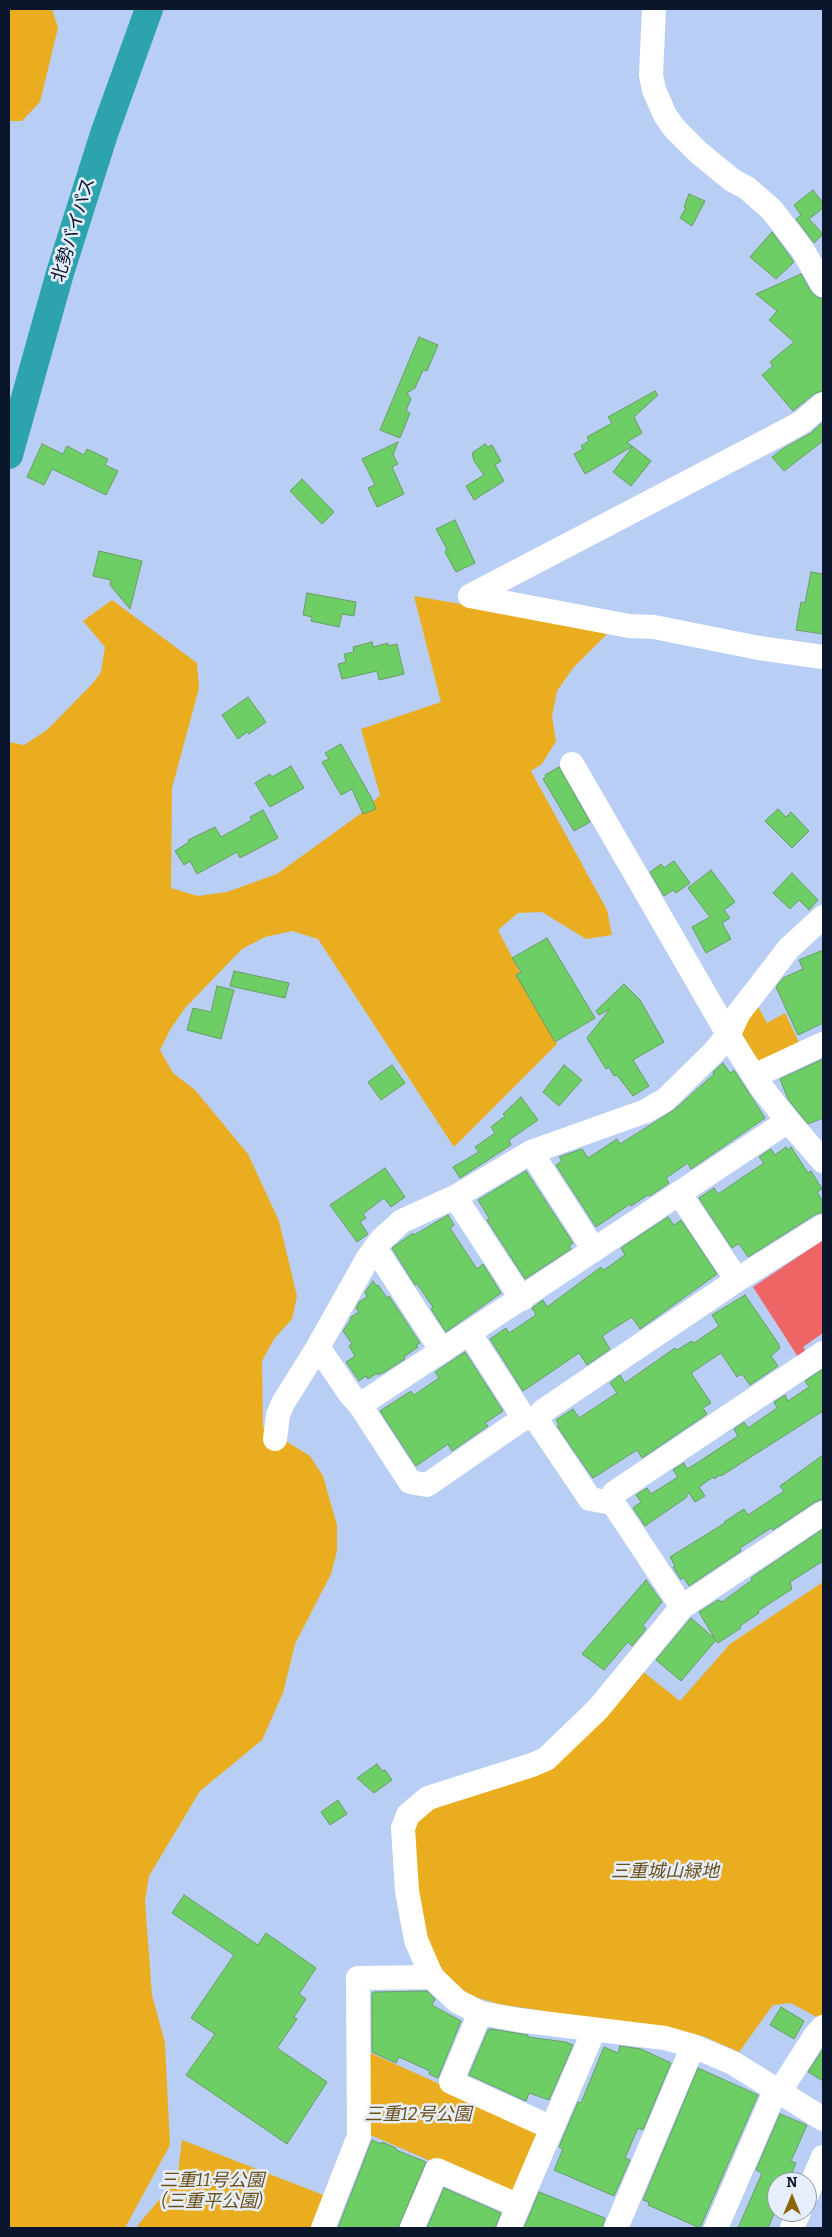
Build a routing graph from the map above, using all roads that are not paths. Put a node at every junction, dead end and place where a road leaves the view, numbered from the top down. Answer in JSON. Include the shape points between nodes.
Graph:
{"nodes":[{"id":1,"x":149,"y":9,"type":"edge"},
{"id":2,"x":654,"y":9,"type":"edge"},
{"id":3,"x":823,"y":285,"type":"edge"},
{"id":4,"x":823,"y":404,"type":"edge"},
{"id":5,"x":9,"y":455,"type":"edge"},
{"id":6,"x":823,"y":657,"type":"edge"},
{"id":7,"x":572,"y":764,"type":"dead end"},
{"id":8,"x":823,"y":917,"type":"edge"},
{"id":9,"x":729,"y":1034,"type":"junction"},
{"id":10,"x":823,"y":1044,"type":"edge"},
{"id":11,"x":754,"y":1076,"type":"junction"},
{"id":12,"x":788,"y":1121,"type":"junction"},
{"id":13,"x":818,"y":1148,"type":"edge"},
{"id":14,"x":531,"y":1152,"type":"junction"},
{"id":15,"x":679,"y":1193,"type":"junction"},
{"id":16,"x":455,"y":1196,"type":"junction"},
{"id":17,"x":823,"y":1226,"type":"edge"},
{"id":18,"x":375,"y":1248,"type":"junction"},
{"id":19,"x":594,"y":1250,"type":"junction"},
{"id":20,"x":737,"y":1280,"type":"junction"},
{"id":21,"x":522,"y":1299,"type":"junction"},
{"id":22,"x":470,"y":1334,"type":"junction"},
{"id":23,"x":318,"y":1347,"type":"junction"},
{"id":24,"x":442,"y":1351,"type":"junction"},
{"id":25,"x":823,"y":1354,"type":"edge"},
{"id":26,"x":360,"y":1405,"type":"junction"},
{"id":27,"x":530,"y":1419,"type":"junction"},
{"id":28,"x":274,"y":1439,"type":"dead end"},
{"id":29,"x":613,"y":1503,"type":"junction"},
{"id":30,"x":823,"y":1513,"type":"edge"},
{"id":31,"x":682,"y":1607,"type":"junction"},
{"id":32,"x":432,"y":1977,"type":"junction"},
{"id":33,"x":480,"y":2013,"type":"junction"},
{"id":34,"x":823,"y":2027,"type":"edge"},
{"id":35,"x":594,"y":2030,"type":"junction"},
{"id":36,"x":693,"y":2046,"type":"junction"},
{"id":37,"x":778,"y":2090,"type":"junction"},
{"id":38,"x":823,"y":2119,"type":"edge"},
{"id":39,"x":552,"y":2128,"type":"junction"},
{"id":40,"x":823,"y":2157,"type":"edge"},
{"id":41,"x":817,"y":2172,"type":"edge"},
{"id":42,"x":519,"y":2206,"type":"junction"},
{"id":43,"x":322,"y":2228,"type":"edge"},
{"id":44,"x":412,"y":2228,"type":"edge"},
{"id":45,"x":510,"y":2228,"type":"edge"},
{"id":46,"x":616,"y":2228,"type":"edge"},
{"id":47,"x":716,"y":2228,"type":"edge"}],
"edges":[{"from":1,"to":5,"type":"highway","name":"北勢バイパス","via":[[104,134],[66,254]]},
{"from":2,"to":3,"type":"street","via":[[651,75],[665,114],[698,152],[772,210],[802,249]]},
{"from":4,"to":6,"type":"street","via":[[802,422],[782,433],[470,596]]},
{"from":7,"to":9,"type":"street"},
{"from":8,"to":9,"type":"street","via":[[789,948],[738,1014]]},
{"from":9,"to":11,"type":"street"},
{"from":9,"to":14,"type":"street","via":[[686,1082],[665,1100],[646,1111]]},
{"from":10,"to":11,"type":"street"},
{"from":11,"to":12,"type":"street"},
{"from":12,"to":13,"type":"street"},
{"from":12,"to":15,"type":"street"},
{"from":14,"to":16,"type":"street"},
{"from":14,"to":19,"type":"street"},
{"from":15,"to":19,"type":"street"},
{"from":15,"to":20,"type":"street"},
{"from":16,"to":18,"type":"street","via":[[402,1221]]},
{"from":16,"to":21,"type":"street"},
{"from":17,"to":20,"type":"street"},
{"from":18,"to":23,"type":"street"},
{"from":18,"to":24,"type":"street"},
{"from":19,"to":21,"type":"street"},
{"from":20,"to":27,"type":"street"},
{"from":21,"to":22,"type":"street"},
{"from":22,"to":24,"type":"street"},
{"from":22,"to":27,"type":"street"},
{"from":23,"to":26,"type":"street"},
{"from":23,"to":28,"type":"street","via":[[283,1403]]},
{"from":24,"to":26,"type":"street"},
{"from":25,"to":29,"type":"street","via":[[614,1494]]},
{"from":26,"to":27,"type":"street","via":[[410,1482],[426,1485]]},
{"from":27,"to":29,"type":"street","via":[[590,1499]]},
{"from":29,"to":31,"type":"street"},
{"from":30,"to":31,"type":"street"},
{"from":31,"to":32,"type":"street","via":[[598,1709],[546,1759],[428,1798],[408,1815],[403,1828],[407,1891],[416,1940]]},
{"from":32,"to":33,"type":"street","via":[[458,2001]]},
{"from":32,"to":43,"type":"street","via":[[358,1978],[359,2136]]},
{"from":33,"to":35,"type":"street"},
{"from":33,"to":39,"type":"street","via":[[451,2082]]},
{"from":34,"to":37,"type":"street"},
{"from":35,"to":36,"type":"street","via":[[665,2038]]},
{"from":35,"to":39,"type":"street"},
{"from":36,"to":37,"type":"street","via":[[733,2063]]},
{"from":36,"to":46,"type":"street"},
{"from":37,"to":38,"type":"street"},
{"from":37,"to":47,"type":"street"},
{"from":39,"to":42,"type":"street"},
{"from":40,"to":41,"type":"street"},
{"from":42,"to":44,"type":"street","via":[[437,2170]]},
{"from":42,"to":45,"type":"street"}]}
